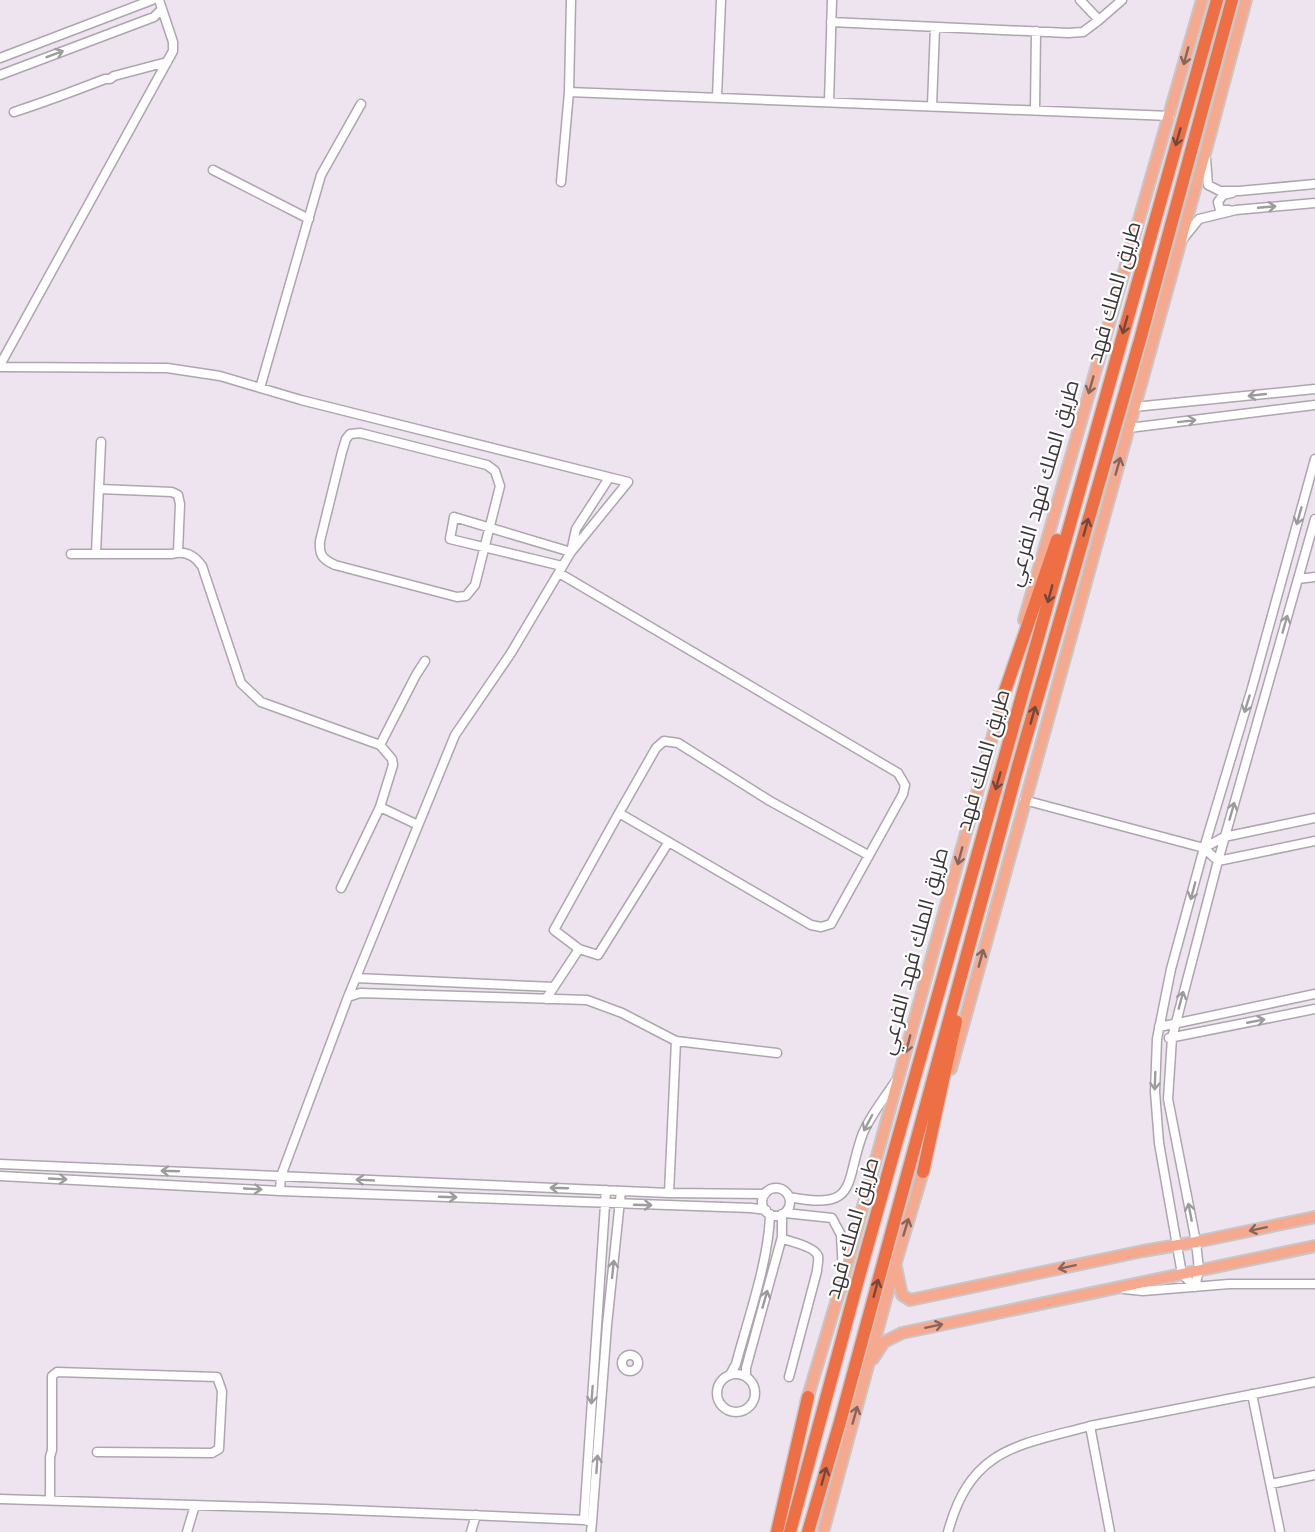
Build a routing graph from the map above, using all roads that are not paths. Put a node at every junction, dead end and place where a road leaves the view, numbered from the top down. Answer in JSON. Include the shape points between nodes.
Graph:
{"nodes":[{"id":1,"x":152,"y":0,"type":"edge"},
{"id":2,"x":571,"y":0,"type":"edge"},
{"id":3,"x":721,"y":0,"type":"edge"},
{"id":4,"x":832,"y":0,"type":"edge"},
{"id":5,"x":1080,"y":0,"type":"edge"},
{"id":6,"x":1122,"y":0,"type":"edge"},
{"id":7,"x":1217,"y":0,"type":"edge"},
{"id":8,"x":1232,"y":0,"type":"edge"},
{"id":9,"x":1246,"y":0,"type":"edge"},
{"id":10,"x":1200,"y":3,"type":"edge"},
{"id":11,"x":161,"y":4,"type":"edge"},
{"id":12,"x":1098,"y":20,"type":"junction"},
{"id":13,"x":831,"y":22,"type":"junction"},
{"id":14,"x":934,"y":27,"type":"junction"},
{"id":15,"x":1036,"y":31,"type":"junction"},
{"id":16,"x":0,"y":58,"type":"edge"},
{"id":17,"x":167,"y":62,"type":"junction"},
{"id":18,"x":0,"y":75,"type":"edge"},
{"id":19,"x":569,"y":92,"type":"junction"},
{"id":20,"x":717,"y":97,"type":"junction"},
{"id":21,"x":829,"y":102,"type":"junction"},
{"id":22,"x":361,"y":104,"type":"dead end"},
{"id":23,"x":932,"y":106,"type":"junction"},
{"id":24,"x":1035,"y":110,"type":"junction"},
{"id":25,"x":14,"y":112,"type":"dead end"},
{"id":26,"x":1170,"y":116,"type":"junction"},
{"id":27,"x":1206,"y":150,"type":"junction"},
{"id":28,"x":213,"y":170,"type":"dead end"},
{"id":29,"x":561,"y":182,"type":"dead end"},
{"id":30,"x":1315,"y":184,"type":"edge"},
{"id":31,"x":1239,"y":191,"type":"junction"},
{"id":32,"x":1315,"y":203,"type":"edge"},
{"id":33,"x":1236,"y":210,"type":"junction"},
{"id":34,"x":309,"y":219,"type":"junction"},
{"id":35,"x":1179,"y":244,"type":"junction"},
{"id":36,"x":0,"y":366,"type":"edge"},
{"id":37,"x":260,"y":388,"type":"junction"},
{"id":38,"x":1315,"y":389,"type":"edge"},
{"id":39,"x":1315,"y":405,"type":"edge"},
{"id":40,"x":1134,"y":407,"type":"junction"},
{"id":41,"x":1097,"y":422,"type":"junction"},
{"id":42,"x":1129,"y":428,"type":"junction"},
{"id":43,"x":101,"y":442,"type":"dead end"},
{"id":44,"x":1315,"y":459,"type":"edge"},
{"id":45,"x":609,"y":478,"type":"junction"},
{"id":46,"x":100,"y":489,"type":"junction"},
{"id":47,"x":1315,"y":519,"type":"edge"},
{"id":48,"x":489,"y":527,"type":"junction"},
{"id":49,"x":484,"y":548,"type":"junction"},
{"id":50,"x":178,"y":552,"type":"junction"},
{"id":51,"x":571,"y":552,"type":"junction"},
{"id":52,"x":96,"y":553,"type":"junction"},
{"id":53,"x":71,"y":554,"type":"dead end"},
{"id":54,"x":1315,"y":559,"type":"edge"},
{"id":55,"x":1303,"y":560,"type":"junction"},
{"id":56,"x":561,"y":569,"type":"junction"},
{"id":57,"x":1315,"y":577,"type":"edge"},
{"id":58,"x":1298,"y":579,"type":"junction"},
{"id":59,"x":425,"y":661,"type":"dead end"},
{"id":60,"x":1005,"y":691,"type":"junction"},
{"id":61,"x":380,"y":745,"type":"junction"},
{"id":62,"x":1024,"y":800,"type":"junction"},
{"id":63,"x":380,"y":807,"type":"junction"},
{"id":64,"x":620,"y":813,"type":"junction"},
{"id":65,"x":1315,"y":818,"type":"edge"},
{"id":66,"x":418,"y":825,"type":"junction"},
{"id":67,"x":1224,"y":837,"type":"junction"},
{"id":68,"x":1315,"y":841,"type":"edge"},
{"id":69,"x":668,"y":843,"type":"junction"},
{"id":70,"x":1204,"y":848,"type":"junction"},
{"id":71,"x":868,"y":855,"type":"junction"},
{"id":72,"x":994,"y":855,"type":"junction"},
{"id":73,"x":1218,"y":861,"type":"junction"},
{"id":74,"x":341,"y":888,"type":"dead end"},
{"id":75,"x":579,"y":949,"type":"junction"},
{"id":76,"x":356,"y":978,"type":"junction"},
{"id":77,"x":554,"y":987,"type":"junction"},
{"id":78,"x":1315,"y":993,"type":"edge"},
{"id":79,"x":348,"y":997,"type":"junction"},
{"id":80,"x":546,"y":999,"type":"junction"},
{"id":81,"x":1315,"y":1009,"type":"edge"},
{"id":82,"x":1175,"y":1022,"type":"junction"},
{"id":83,"x":1159,"y":1027,"type":"junction"},
{"id":84,"x":1172,"y":1038,"type":"junction"},
{"id":85,"x":1157,"y":1039,"type":"junction"},
{"id":86,"x":676,"y":1041,"type":"junction"},
{"id":87,"x":777,"y":1053,"type":"dead end"},
{"id":88,"x":900,"y":1074,"type":"junction"},
{"id":89,"x":0,"y":1164,"type":"edge"},
{"id":90,"x":923,"y":1172,"type":"junction"},
{"id":91,"x":0,"y":1176,"type":"edge"},
{"id":92,"x":280,"y":1176,"type":"junction"},
{"id":93,"x":606,"y":1190,"type":"junction"},
{"id":94,"x":280,"y":1191,"type":"junction"},
{"id":95,"x":621,"y":1191,"type":"junction"},
{"id":96,"x":669,"y":1193,"type":"junction"},
{"id":97,"x":765,"y":1194,"type":"junction"},
{"id":98,"x":789,"y":1197,"type":"junction"},
{"id":99,"x":606,"y":1204,"type":"junction"},
{"id":100,"x":620,"y":1204,"type":"junction"},
{"id":101,"x":768,"y":1212,"type":"junction"},
{"id":102,"x":783,"y":1213,"type":"junction"},
{"id":103,"x":1315,"y":1217,"type":"edge"},
{"id":104,"x":781,"y":1241,"type":"junction"},
{"id":105,"x":1196,"y":1242,"type":"junction"},
{"id":106,"x":1175,"y":1245,"type":"junction"},
{"id":107,"x":1315,"y":1246,"type":"edge"},
{"id":108,"x":896,"y":1262,"type":"junction"},
{"id":109,"x":761,"y":1267,"type":"junction"},
{"id":110,"x":774,"y":1270,"type":"junction"},
{"id":111,"x":1199,"y":1270,"type":"junction"},
{"id":112,"x":1182,"y":1274,"type":"junction"},
{"id":113,"x":843,"y":1279,"type":"junction"},
{"id":114,"x":1315,"y":1284,"type":"edge"},
{"id":115,"x":1195,"y":1287,"type":"junction"},
{"id":116,"x":1120,"y":1288,"type":"junction"},
{"id":117,"x":747,"y":1322,"type":"junction"},
{"id":118,"x":758,"y":1325,"type":"junction"},
{"id":119,"x":626,"y":1356,"type":"junction"},
{"id":120,"x":601,"y":1360,"type":"junction"},
{"id":121,"x":869,"y":1364,"type":"junction"},
{"id":122,"x":623,"y":1366,"type":"junction"},
{"id":123,"x":730,"y":1375,"type":"junction"},
{"id":124,"x":746,"y":1376,"type":"junction"},
{"id":125,"x":789,"y":1377,"type":"dead end"},
{"id":126,"x":1315,"y":1382,"type":"edge"},
{"id":127,"x":1252,"y":1394,"type":"junction"},
{"id":128,"x":808,"y":1397,"type":"junction"},
{"id":129,"x":1090,"y":1426,"type":"junction"},
{"id":130,"x":97,"y":1452,"type":"dead end"},
{"id":131,"x":1315,"y":1475,"type":"edge"},
{"id":132,"x":1271,"y":1485,"type":"junction"},
{"id":133,"x":0,"y":1499,"type":"edge"},
{"id":134,"x":50,"y":1499,"type":"junction"},
{"id":135,"x":195,"y":1505,"type":"junction"},
{"id":136,"x":476,"y":1515,"type":"junction"},
{"id":137,"x":588,"y":1521,"type":"junction"},
{"id":138,"x":187,"y":1532,"type":"edge"},
{"id":139,"x":471,"y":1532,"type":"edge"},
{"id":140,"x":591,"y":1532,"type":"edge"},
{"id":141,"x":771,"y":1532,"type":"edge"},
{"id":142,"x":777,"y":1532,"type":"edge"},
{"id":143,"x":790,"y":1532,"type":"edge"},
{"id":144,"x":808,"y":1532,"type":"edge"},
{"id":145,"x":824,"y":1532,"type":"edge"},
{"id":146,"x":948,"y":1532,"type":"edge"},
{"id":147,"x":1110,"y":1532,"type":"edge"},
{"id":148,"x":1281,"y":1532,"type":"edge"}],
"edges":[{"from":1,"to":16,"type":"street"},
{"from":2,"to":19,"type":"street"},
{"from":3,"to":20,"type":"street"},
{"from":4,"to":13,"type":"street"},
{"from":5,"to":12,"type":"street"},
{"from":6,"to":12,"type":"street"},
{"from":7,"to":41,"type":"highway","name":"طريق الملك فهد","one_way":true},
{"from":72,"to":8,"type":"highway","name":"طريق الملك فهد","one_way":true},
{"from":9,"to":27,"type":"main road"},
{"from":10,"to":26,"type":"main road","name":"طريق الملك فهد الفرعي","one_way":true},
{"from":11,"to":17,"type":"street","via":[[173,42]]},
{"from":18,"to":11,"type":"street","one_way":true,"via":[[154,17]]},
{"from":12,"to":15,"type":"street","via":[[1083,32]]},
{"from":13,"to":14,"type":"street"},
{"from":13,"to":21,"type":"street"},
{"from":14,"to":15,"type":"street"},
{"from":14,"to":23,"type":"street"},
{"from":15,"to":24,"type":"street"},
{"from":17,"to":25,"type":"street","via":[[114,76]]},
{"from":17,"to":36,"type":"street"},
{"from":19,"to":20,"type":"street"},
{"from":19,"to":29,"type":"street"},
{"from":20,"to":21,"type":"street"},
{"from":21,"to":23,"type":"street"},
{"from":22,"to":34,"type":"street","via":[[321,175]]},
{"from":23,"to":24,"type":"street"},
{"from":24,"to":26,"type":"street"},
{"from":26,"to":60,"type":"main road","name":"طريق الملك فهد الفرعي","one_way":true},
{"from":27,"to":31,"type":"street","via":[[1208,185],[1220,191]]},
{"from":27,"to":35,"type":"main road"},
{"from":28,"to":34,"type":"street"},
{"from":30,"to":31,"type":"street"},
{"from":31,"to":33,"type":"street","via":[[1223,195],[1218,202],[1220,210]]},
{"from":33,"to":32,"type":"street","one_way":true},
{"from":33,"to":35,"type":"street","via":[[1199,219]]},
{"from":34,"to":37,"type":"street"},
{"from":35,"to":40,"type":"main road"},
{"from":36,"to":37,"type":"street","via":[[167,368],[220,376]]},
{"from":37,"to":45,"type":"street"},
{"from":38,"to":40,"type":"street","one_way":true},
{"from":42,"to":39,"type":"street","one_way":true},
{"from":40,"to":42,"type":"main road"},
{"from":41,"to":60,"type":"highway"},
{"from":41,"to":143,"type":"highway","name":"طريق الملك فهد","one_way":true},
{"from":62,"to":42,"type":"main road","one_way":true},
{"from":43,"to":46,"type":"street"},
{"from":44,"to":70,"type":"street","one_way":true},
{"from":45,"to":51,"type":"street","via":[[576,529]]},
{"from":45,"to":51,"type":"street","via":[[628,482]]},
{"from":46,"to":50,"type":"street","via":[[178,495]]},
{"from":46,"to":52,"type":"street"},
{"from":47,"to":55,"type":"street"},
{"from":48,"to":49,"type":"street"},
{"from":48,"to":49,"type":"street","via":[[454,517],[450,539]]},
{"from":48,"to":49,"type":"street","via":[[500,486],[495,471],[487,465],[360,433],[350,434],[346,439],[320,541],[323,559],[457,597],[466,596],[475,585]]},
{"from":48,"to":51,"type":"street"},
{"from":49,"to":56,"type":"street"},
{"from":50,"to":52,"type":"street"},
{"from":50,"to":61,"type":"street","via":[[195,557],[202,566],[241,683],[261,702]]},
{"from":51,"to":56,"type":"street"},
{"from":52,"to":53,"type":"street"},
{"from":54,"to":55,"type":"street"},
{"from":55,"to":58,"type":"street"},
{"from":56,"to":66,"type":"street","via":[[511,653],[455,735]]},
{"from":56,"to":71,"type":"street","via":[[898,773],[905,785],[903,794]]},
{"from":57,"to":58,"type":"street"},
{"from":67,"to":58,"type":"street","one_way":true},
{"from":59,"to":61,"type":"street"},
{"from":60,"to":88,"type":"main road","name":"طريق الملك فهد الفرعي","one_way":true},
{"from":61,"to":63,"type":"street","via":[[393,765]]},
{"from":62,"to":70,"type":"street"},
{"from":90,"to":62,"type":"main road","one_way":true},
{"from":63,"to":66,"type":"street"},
{"from":63,"to":74,"type":"street"},
{"from":64,"to":69,"type":"street"},
{"from":64,"to":71,"type":"street","via":[[656,748],[664,741],[678,743],[770,801]]},
{"from":64,"to":75,"type":"street","via":[[554,930]]},
{"from":65,"to":67,"type":"street"},
{"from":66,"to":76,"type":"street"},
{"from":67,"to":70,"type":"street"},
{"from":67,"to":73,"type":"street"},
{"from":68,"to":73,"type":"street"},
{"from":69,"to":71,"type":"street","via":[[811,925],[821,927],[831,924]]},
{"from":69,"to":75,"type":"street","via":[[598,955]]},
{"from":70,"to":73,"type":"street"},
{"from":70,"to":83,"type":"street","one_way":true},
{"from":72,"to":90,"type":"highway"},
{"from":144,"to":72,"type":"highway","name":"طريق الملك فهد","one_way":true},
{"from":82,"to":73,"type":"street","one_way":true},
{"from":75,"to":77,"type":"street"},
{"from":76,"to":77,"type":"street"},
{"from":76,"to":79,"type":"street"},
{"from":77,"to":80,"type":"street"},
{"from":78,"to":82,"type":"street"},
{"from":79,"to":80,"type":"street","via":[[360,993]]},
{"from":79,"to":92,"type":"street"},
{"from":80,"to":86,"type":"street","via":[[587,1000]]},
{"from":84,"to":81,"type":"street","one_way":true},
{"from":82,"to":83,"type":"street"},
{"from":82,"to":84,"type":"street"},
{"from":83,"to":85,"type":"street"},
{"from":84,"to":85,"type":"street"},
{"from":105,"to":84,"type":"street","one_way":true,"via":[[1168,1099]]},
{"from":85,"to":106,"type":"street","one_way":true,"via":[[1155,1092],[1159,1143]]},
{"from":86,"to":87,"type":"street"},
{"from":86,"to":96,"type":"street"},
{"from":88,"to":98,"type":"street","one_way":true,"via":[[864,1130],[843,1193],[831,1200],[814,1202]]},
{"from":88,"to":113,"type":"main road","name":"طريق الملك فهد الفرعي"},
{"from":92,"to":89,"type":"street","one_way":true},
{"from":108,"to":90,"type":"main road","one_way":true},
{"from":91,"to":94,"type":"street","one_way":true},
{"from":93,"to":92,"type":"street","one_way":true},
{"from":92,"to":94,"type":"street"},
{"from":93,"to":95,"type":"street"},
{"from":93,"to":99,"type":"street"},
{"from":94,"to":99,"type":"street","one_way":true},
{"from":95,"to":96,"type":"street"},
{"from":95,"to":100,"type":"street"},
{"from":96,"to":97,"type":"street"},
{"from":97,"to":98,"type":"street","via":[[779,1188]]},
{"from":97,"to":101,"type":"street","via":[[763,1201]]},
{"from":98,"to":102,"type":"street","via":[[789,1206]]},
{"from":99,"to":100,"type":"street"},
{"from":99,"to":120,"type":"street","via":[[596,1352]]},
{"from":100,"to":101,"type":"street","one_way":true,"via":[[751,1208]]},
{"from":120,"to":100,"type":"street","one_way":true},
{"from":101,"to":102,"type":"street"},
{"from":101,"to":109,"type":"street","via":[[770,1232]]},
{"from":102,"to":104,"type":"street"},
{"from":102,"to":113,"type":"street","via":[[832,1218],[841,1235]]},
{"from":103,"to":105,"type":"main road","one_way":true},
{"from":104,"to":110,"type":"street"},
{"from":104,"to":125,"type":"street","via":[[801,1250],[807,1248],[818,1256]]},
{"from":105,"to":106,"type":"main road"},
{"from":105,"to":111,"type":"street"},
{"from":106,"to":108,"type":"main road","one_way":true,"via":[[910,1300],[902,1295]]},
{"from":106,"to":112,"type":"street"},
{"from":107,"to":111,"type":"main road"},
{"from":108,"to":121,"type":"main road"},
{"from":109,"to":110,"type":"street"},
{"from":109,"to":117,"type":"street"},
{"from":118,"to":110,"type":"street","one_way":true},
{"from":111,"to":112,"type":"main road"},
{"from":111,"to":115,"type":"street"},
{"from":112,"to":115,"type":"street"},
{"from":112,"to":116,"type":"main road"},
{"from":113,"to":128,"type":"main road","name":"طريق الملك فهد الفرعي"},
{"from":114,"to":115,"type":"street"},
{"from":115,"to":116,"type":"street","via":[[1143,1291]]},
{"from":121,"to":116,"type":"main road","one_way":true,"via":[[884,1342],[902,1333]]},
{"from":117,"to":118,"type":"street"},
{"from":117,"to":123,"type":"street"},
{"from":118,"to":124,"type":"street"},
{"from":119,"to":120,"type":"street"},
{"from":119,"to":122,"type":"street"},
{"from":119,"to":122,"type":"street","via":[[636,1357],[638,1365],[630,1371]]},
{"from":120,"to":122,"type":"street"},
{"from":120,"to":137,"type":"street"},
{"from":145,"to":121,"type":"main road","one_way":true},
{"from":123,"to":124,"type":"street"},
{"from":123,"to":124,"type":"street","via":[[721,1382],[717,1395],[723,1407],[736,1413],[749,1408],[754,1400],[755,1387]]},
{"from":126,"to":127,"type":"street"},
{"from":127,"to":129,"type":"street"},
{"from":127,"to":132,"type":"street"},
{"from":128,"to":141,"type":"main road","name":"طريق الملك فهد الفرعي"},
{"from":128,"to":142,"type":"highway"},
{"from":129,"to":146,"type":"street","via":[[1014,1446],[992,1459],[969,1482]]},
{"from":129,"to":147,"type":"street"},
{"from":130,"to":134,"type":"street","via":[[212,1453],[219,1449],[222,1391],[217,1377],[57,1372],[52,1376]]},
{"from":131,"to":132,"type":"street"},
{"from":132,"to":148,"type":"street"},
{"from":133,"to":134,"type":"street"},
{"from":134,"to":135,"type":"street"},
{"from":135,"to":136,"type":"street"},
{"from":135,"to":138,"type":"street"},
{"from":136,"to":137,"type":"street"},
{"from":136,"to":139,"type":"street"},
{"from":137,"to":140,"type":"street"}]}
